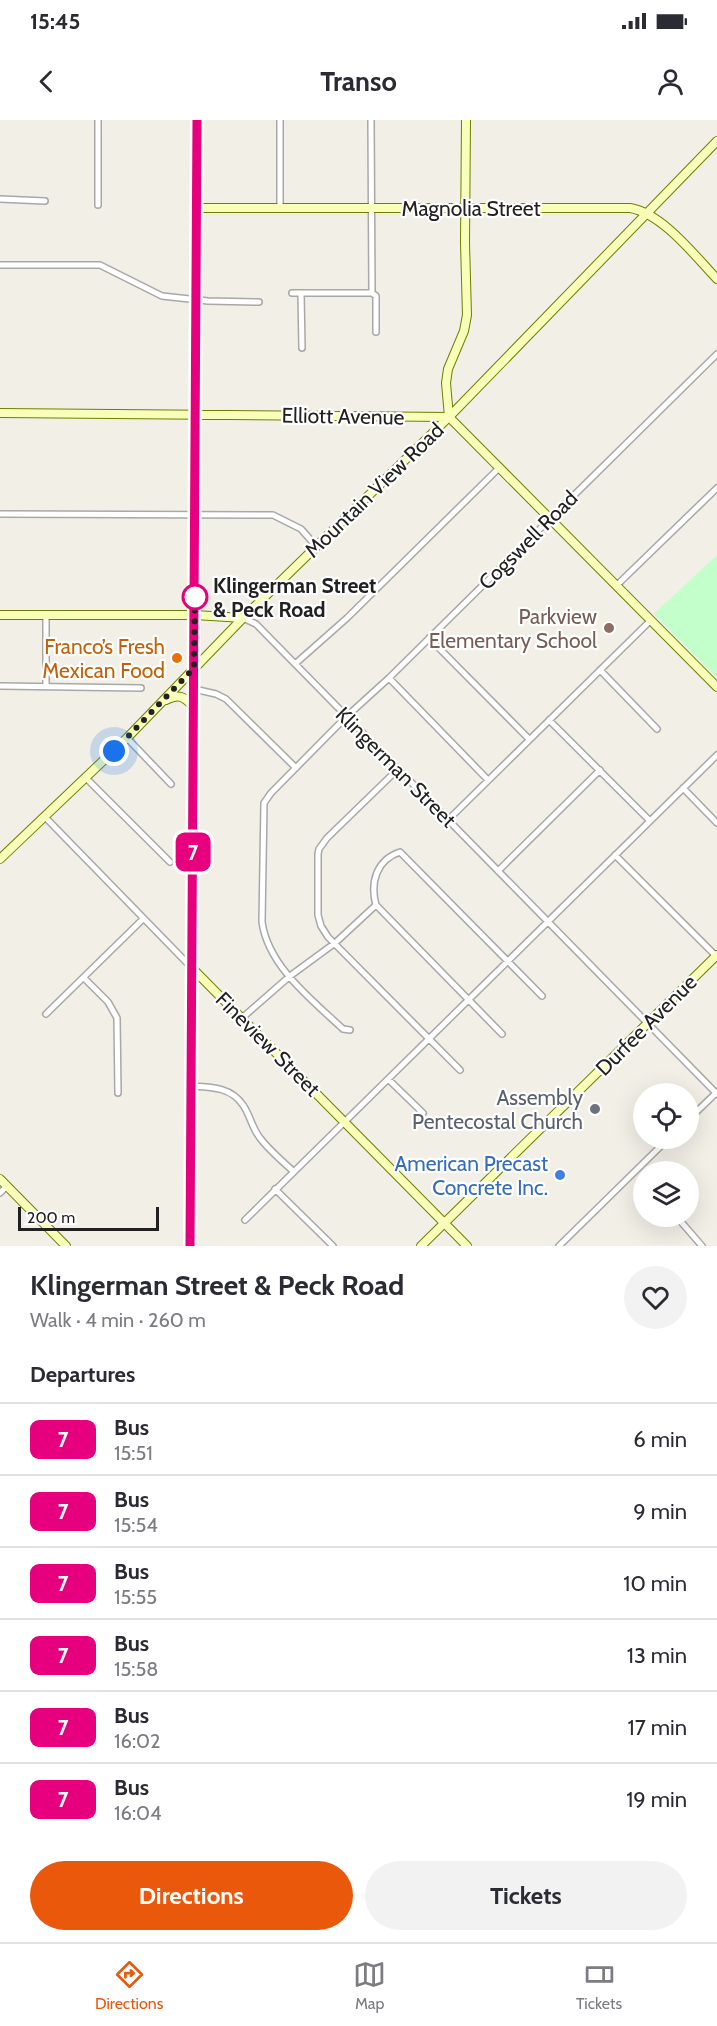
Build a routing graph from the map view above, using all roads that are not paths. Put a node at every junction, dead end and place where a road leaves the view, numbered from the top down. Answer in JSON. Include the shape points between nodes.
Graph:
{"nodes":[{"id":1,"x":98,"y":120,"type":"edge"},
{"id":2,"x":197,"y":120,"type":"edge"},
{"id":3,"x":280,"y":120,"type":"edge"},
{"id":4,"x":371,"y":120,"type":"edge"},
{"id":5,"x":466,"y":120,"type":"edge"},
{"id":6,"x":717,"y":141,"type":"edge"},
{"id":7,"x":0,"y":199,"type":"edge"},
{"id":8,"x":45,"y":201,"type":"dead end"},
{"id":9,"x":98,"y":205,"type":"dead end"},
{"id":10,"x":197,"y":208,"type":"junction"},
{"id":11,"x":280,"y":208,"type":"junction"},
{"id":12,"x":372,"y":208,"type":"junction"},
{"id":13,"x":465,"y":208,"type":"junction"},
{"id":14,"x":648,"y":214,"type":"junction"},
{"id":15,"x":0,"y":265,"type":"edge"},
{"id":16,"x":717,"y":279,"type":"edge"},
{"id":17,"x":292,"y":293,"type":"dead end"},
{"id":18,"x":302,"y":293,"type":"junction"},
{"id":19,"x":372,"y":293,"type":"junction"},
{"id":20,"x":197,"y":299,"type":"junction"},
{"id":21,"x":259,"y":302,"type":"dead end"},
{"id":22,"x":376,"y":332,"type":"dead end"},
{"id":23,"x":302,"y":348,"type":"dead end"},
{"id":24,"x":717,"y":354,"type":"edge"},
{"id":25,"x":0,"y":413,"type":"edge"},
{"id":26,"x":196,"y":414,"type":"junction"},
{"id":27,"x":449,"y":417,"type":"junction"},
{"id":28,"x":500,"y":467,"type":"junction"},
{"id":29,"x":717,"y":488,"type":"edge"},
{"id":30,"x":0,"y":514,"type":"edge"},
{"id":31,"x":195,"y":516,"type":"junction"},
{"id":32,"x":550,"y":518,"type":"junction"},
{"id":33,"x":316,"y":546,"type":"junction"},
{"id":34,"x":617,"y":585,"type":"junction"},
{"id":35,"x":0,"y":615,"type":"edge"},
{"id":36,"x":46,"y":615,"type":"junction"},
{"id":37,"x":195,"y":615,"type":"junction"},
{"id":38,"x":243,"y":618,"type":"junction"},
{"id":39,"x":651,"y":620,"type":"junction"},
{"id":40,"x":429,"y":638,"type":"junction"},
{"id":41,"x":295,"y":664,"type":"junction"},
{"id":42,"x":194,"y":668,"type":"junction"},
{"id":43,"x":600,"y":670,"type":"junction"},
{"id":44,"x":389,"y":678,"type":"junction"},
{"id":45,"x":0,"y":686,"type":"edge"},
{"id":46,"x":45,"y":686,"type":"junction"},
{"id":47,"x":717,"y":687,"type":"edge"},
{"id":48,"x":141,"y":688,"type":"dead end"},
{"id":49,"x":194,"y":689,"type":"junction"},
{"id":50,"x":160,"y":704,"type":"junction"},
{"id":51,"x":194,"y":707,"type":"junction"},
{"id":52,"x":346,"y":717,"type":"junction"},
{"id":53,"x":549,"y":720,"type":"junction"},
{"id":54,"x":657,"y":729,"type":"dead end"},
{"id":55,"x":127,"y":738,"type":"junction"},
{"id":56,"x":529,"y":739,"type":"junction"},
{"id":57,"x":717,"y":755,"type":"edge"},
{"id":58,"x":296,"y":768,"type":"junction"},
{"id":59,"x":398,"y":770,"type":"junction"},
{"id":60,"x":600,"y":770,"type":"junction"},
{"id":61,"x":86,"y":778,"type":"junction"},
{"id":62,"x":488,"y":780,"type":"junction"},
{"id":63,"x":171,"y":784,"type":"dead end"},
{"id":64,"x":683,"y":788,"type":"junction"},
{"id":65,"x":45,"y":817,"type":"junction"},
{"id":66,"x":448,"y":820,"type":"junction"},
{"id":67,"x":650,"y":822,"type":"junction"},
{"id":68,"x":717,"y":823,"type":"edge"},
{"id":69,"x":615,"y":855,"type":"junction"},
{"id":70,"x":0,"y":859,"type":"edge"},
{"id":71,"x":170,"y":862,"type":"dead end"},
{"id":72,"x":498,"y":871,"type":"junction"},
{"id":73,"x":376,"y":905,"type":"junction"},
{"id":74,"x":143,"y":919,"type":"junction"},
{"id":75,"x":548,"y":922,"type":"junction"},
{"id":76,"x":335,"y":944,"type":"junction"},
{"id":77,"x":716,"y":956,"type":"edge"},
{"id":78,"x":508,"y":960,"type":"junction"},
{"id":79,"x":192,"y":969,"type":"junction"},
{"id":80,"x":290,"y":976,"type":"junction"},
{"id":81,"x":84,"y":978,"type":"junction"},
{"id":82,"x":542,"y":996,"type":"dead end"},
{"id":83,"x":468,"y":999,"type":"junction"},
{"id":84,"x":46,"y":1014,"type":"dead end"},
{"id":85,"x":243,"y":1018,"type":"junction"},
{"id":86,"x":648,"y":1023,"type":"junction"},
{"id":87,"x":350,"y":1030,"type":"dead end"},
{"id":88,"x":502,"y":1034,"type":"dead end"},
{"id":89,"x":429,"y":1038,"type":"junction"},
{"id":90,"x":460,"y":1070,"type":"dead end"},
{"id":91,"x":388,"y":1079,"type":"junction"},
{"id":92,"x":192,"y":1086,"type":"junction"},
{"id":93,"x":118,"y":1093,"type":"dead end"},
{"id":94,"x":716,"y":1093,"type":"edge"},
{"id":95,"x":699,"y":1109,"type":"edge"},
{"id":96,"x":423,"y":1113,"type":"dead end"},
{"id":97,"x":345,"y":1122,"type":"junction"},
{"id":98,"x":658,"y":1149,"type":"edge"},
{"id":99,"x":293,"y":1171,"type":"junction"},
{"id":100,"x":0,"y":1179,"type":"edge"},
{"id":101,"x":7,"y":1186,"type":"junction"},
{"id":102,"x":275,"y":1189,"type":"junction"},
{"id":103,"x":0,"y":1193,"type":"edge"},
{"id":104,"x":245,"y":1220,"type":"dead end"},
{"id":105,"x":444,"y":1224,"type":"junction"},
{"id":106,"x":686,"y":1227,"type":"edge"},
{"id":107,"x":66,"y":1246,"type":"edge"},
{"id":108,"x":190,"y":1246,"type":"edge"},
{"id":109,"x":333,"y":1246,"type":"edge"},
{"id":110,"x":421,"y":1246,"type":"edge"},
{"id":111,"x":466,"y":1246,"type":"edge"},
{"id":112,"x":559,"y":1246,"type":"edge"},
{"id":113,"x":702,"y":1246,"type":"edge"}],
"edges":[{"from":1,"to":9,"type":"street"},
{"from":2,"to":10,"type":"street"},
{"from":3,"to":11,"type":"street"},
{"from":4,"to":12,"type":"street"},
{"from":5,"to":13,"type":"street"},
{"from":6,"to":14,"type":"street","name":"Mountain View Road"},
{"from":7,"to":8,"type":"street"},
{"from":10,"to":11,"type":"street","name":"Magnolia Street"},
{"from":10,"to":20,"type":"street"},
{"from":11,"to":12,"type":"street","name":"Magnolia Street"},
{"from":12,"to":13,"type":"street","name":"Magnolia Street"},
{"from":12,"to":19,"type":"street"},
{"from":13,"to":14,"type":"street","name":"Magnolia Street","via":[[622,208]]},
{"from":13,"to":27,"type":"street","via":[[467,315],[448,369]]},
{"from":14,"to":16,"type":"street","name":"Magnolia Street"},
{"from":14,"to":27,"type":"street","name":"Mountain View Road"},
{"from":15,"to":20,"type":"street","via":[[100,265],[162,296]]},
{"from":17,"to":18,"type":"street"},
{"from":18,"to":19,"type":"street"},
{"from":18,"to":23,"type":"street"},
{"from":19,"to":22,"type":"street","via":[[376,296]]},
{"from":20,"to":21,"type":"street"},
{"from":20,"to":26,"type":"street"},
{"from":24,"to":32,"type":"street","name":"Cogswell Road"},
{"from":25,"to":26,"type":"street","name":"Elliott Avenue"},
{"from":26,"to":27,"type":"street","name":"Elliott Avenue"},
{"from":26,"to":31,"type":"street"},
{"from":27,"to":28,"type":"street"},
{"from":27,"to":33,"type":"street","name":"Mountain View Road"},
{"from":28,"to":32,"type":"street"},
{"from":28,"to":41,"type":"street"},
{"from":29,"to":34,"type":"street"},
{"from":30,"to":31,"type":"street"},
{"from":31,"to":33,"type":"street","via":[[273,516],[301,529]]},
{"from":31,"to":37,"type":"street"},
{"from":32,"to":34,"type":"street"},
{"from":32,"to":40,"type":"street","name":"Cogswell Road"},
{"from":33,"to":38,"type":"street","name":"Mountain View Road"},
{"from":34,"to":39,"type":"street"},
{"from":35,"to":36,"type":"street"},
{"from":36,"to":37,"type":"street"},
{"from":36,"to":46,"type":"street"},
{"from":37,"to":38,"type":"street"},
{"from":37,"to":42,"type":"street"},
{"from":38,"to":41,"type":"street","name":"Klingerman Street","via":[[256,624]]},
{"from":38,"to":42,"type":"street","name":"Mountain View Road"},
{"from":39,"to":43,"type":"street"},
{"from":39,"to":47,"type":"street"},
{"from":40,"to":44,"type":"street","name":"Cogswell Road"},
{"from":40,"to":56,"type":"street"},
{"from":41,"to":52,"type":"street","name":"Klingerman Street"},
{"from":42,"to":49,"type":"street"},
{"from":42,"to":50,"type":"street","name":"Mountain View Road"},
{"from":43,"to":53,"type":"street"},
{"from":43,"to":54,"type":"street"},
{"from":44,"to":52,"type":"street","name":"Cogswell Road"},
{"from":44,"to":62,"type":"street"},
{"from":45,"to":46,"type":"street"},
{"from":46,"to":48,"type":"street"},
{"from":49,"to":51,"type":"street"},
{"from":49,"to":58,"type":"street","via":[[228,701]]},
{"from":50,"to":51,"type":"street","via":[[179,695]]},
{"from":50,"to":55,"type":"street","name":"Mountain View Road"},
{"from":51,"to":79,"type":"street"},
{"from":52,"to":58,"type":"street","name":"Cogswell Road"},
{"from":52,"to":59,"type":"street","name":"Klingerman Street"},
{"from":53,"to":56,"type":"street"},
{"from":53,"to":60,"type":"street"},
{"from":55,"to":61,"type":"street","name":"Mountain View Road"},
{"from":55,"to":63,"type":"street"},
{"from":56,"to":62,"type":"street"},
{"from":57,"to":64,"type":"street"},
{"from":58,"to":80,"type":"street","name":"Cogswell Road","via":[[267,798],[262,819],[263,931],[272,955]]},
{"from":59,"to":66,"type":"street","name":"Klingerman Street"},
{"from":59,"to":76,"type":"street","via":[[319,849],[318,921]]},
{"from":60,"to":67,"type":"street"},
{"from":60,"to":72,"type":"street"},
{"from":61,"to":65,"type":"street","name":"Mountain View Road"},
{"from":61,"to":71,"type":"street"},
{"from":62,"to":66,"type":"street"},
{"from":64,"to":67,"type":"street"},
{"from":64,"to":68,"type":"street"},
{"from":65,"to":70,"type":"street","name":"Mountain View Road"},
{"from":65,"to":74,"type":"street","name":"Fineview Street"},
{"from":66,"to":72,"type":"street","name":"Klingerman Street"},
{"from":67,"to":69,"type":"street"},
{"from":69,"to":75,"type":"street"},
{"from":69,"to":77,"type":"street"},
{"from":72,"to":75,"type":"street","name":"Klingerman Street"},
{"from":73,"to":76,"type":"street"},
{"from":73,"to":78,"type":"street","via":[[373,880],[390,855],[400,852]]},
{"from":73,"to":83,"type":"street"},
{"from":74,"to":79,"type":"street","name":"Fineview Street"},
{"from":74,"to":81,"type":"street"},
{"from":75,"to":78,"type":"street"},
{"from":75,"to":86,"type":"street","name":"Klingerman Street"},
{"from":76,"to":80,"type":"street"},
{"from":76,"to":89,"type":"street"},
{"from":77,"to":86,"type":"street","name":"Durfee Avenue"},
{"from":78,"to":82,"type":"street"},
{"from":78,"to":83,"type":"street"},
{"from":79,"to":85,"type":"street","name":"Fineview Street"},
{"from":79,"to":92,"type":"street"},
{"from":80,"to":85,"type":"street"},
{"from":80,"to":87,"type":"street","name":"Cogswell Road","via":[[343,1029]]},
{"from":81,"to":84,"type":"street"},
{"from":81,"to":93,"type":"street","via":[[108,1002],[117,1018]]},
{"from":83,"to":88,"type":"street"},
{"from":83,"to":89,"type":"street"},
{"from":85,"to":97,"type":"street","name":"Fineview Street"},
{"from":86,"to":94,"type":"street","name":"Klingerman Street"},
{"from":86,"to":105,"type":"street","name":"Durfee Avenue"},
{"from":89,"to":90,"type":"street"},
{"from":89,"to":91,"type":"street"},
{"from":91,"to":96,"type":"street"},
{"from":91,"to":97,"type":"street"},
{"from":92,"to":99,"type":"street","via":[[218,1088],[243,1104],[264,1144]]},
{"from":92,"to":108,"type":"street"},
{"from":94,"to":95,"type":"street"},
{"from":97,"to":99,"type":"street"},
{"from":97,"to":105,"type":"street","name":"Fineview Street"},
{"from":98,"to":112,"type":"street"},
{"from":99,"to":102,"type":"street"},
{"from":100,"to":101,"type":"street"},
{"from":101,"to":103,"type":"street"},
{"from":101,"to":107,"type":"street"},
{"from":102,"to":104,"type":"street"},
{"from":102,"to":109,"type":"street"},
{"from":105,"to":110,"type":"street","name":"Durfee Avenue"},
{"from":105,"to":111,"type":"street","name":"Fineview Street"},
{"from":106,"to":113,"type":"street"}]}
